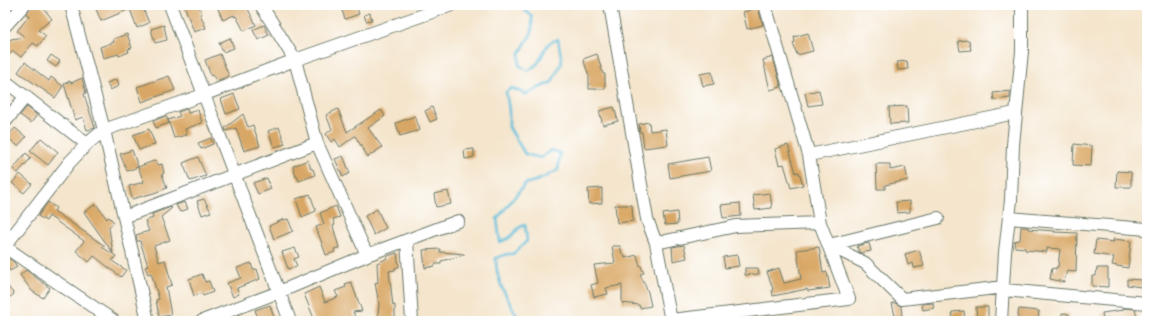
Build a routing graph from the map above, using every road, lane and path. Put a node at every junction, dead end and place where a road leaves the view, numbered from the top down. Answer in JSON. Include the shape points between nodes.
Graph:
{"nodes":[{"id":1,"x":24,"y":5,"type":"edge"},
{"id":2,"x":71,"y":5,"type":"edge"},
{"id":3,"x":170,"y":5,"type":"edge"},
{"id":4,"x":261,"y":5,"type":"edge"},
{"id":5,"x":452,"y":5,"type":"edge"},
{"id":6,"x":610,"y":5,"type":"edge"},
{"id":7,"x":765,"y":5,"type":"edge"},
{"id":8,"x":1022,"y":5,"type":"edge"},
{"id":9,"x":5,"y":26,"type":"edge"},
{"id":10,"x":295,"y":60,"type":"junction"},
{"id":11,"x":5,"y":81,"type":"edge"},
{"id":12,"x":203,"y":95,"type":"junction"},
{"id":13,"x":26,"y":96,"type":"junction"},
{"id":14,"x":1015,"y":113,"type":"junction"},
{"id":15,"x":5,"y":122,"type":"edge"},
{"id":16,"x":104,"y":130,"type":"junction"},
{"id":17,"x":317,"y":143,"type":"junction"},
{"id":18,"x":87,"y":144,"type":"junction"},
{"id":19,"x":809,"y":155,"type":"junction"},
{"id":20,"x":234,"y":175,"type":"junction"},
{"id":21,"x":124,"y":217,"type":"junction"},
{"id":22,"x":938,"y":218,"type":"dead end"},
{"id":23,"x":1009,"y":218,"type":"junction"},
{"id":24,"x":458,"y":221,"type":"dead end"},
{"id":25,"x":820,"y":223,"type":"junction"},
{"id":26,"x":1147,"y":229,"type":"edge"},
{"id":27,"x":407,"y":240,"type":"junction"},
{"id":28,"x":656,"y":243,"type":"junction"},
{"id":29,"x":829,"y":245,"type":"junction"},
{"id":30,"x":5,"y":247,"type":"edge"},
{"id":31,"x":367,"y":255,"type":"junction"},
{"id":32,"x":1004,"y":288,"type":"junction"},
{"id":33,"x":279,"y":292,"type":"junction"},
{"id":34,"x":1147,"y":303,"type":"edge"},
{"id":35,"x":114,"y":321,"type":"edge"},
{"id":36,"x":148,"y":321,"type":"edge"},
{"id":37,"x":202,"y":321,"type":"edge"},
{"id":38,"x":290,"y":321,"type":"edge"},
{"id":39,"x":412,"y":321,"type":"edge"},
{"id":40,"x":671,"y":321,"type":"edge"},
{"id":41,"x":1002,"y":321,"type":"edge"}],
"edges":[{"from":1,"to":9,"type":"street"},
{"from":2,"to":16,"type":"street"},
{"from":3,"to":12,"type":"street"},
{"from":4,"to":10,"type":"street"},
{"from":5,"to":10,"type":"street"},
{"from":6,"to":28,"type":"street","via":[[647,219]]},
{"from":7,"to":19,"type":"street"},
{"from":8,"to":14,"type":"street","via":[[1022,51]]},
{"from":10,"to":12,"type":"street"},
{"from":10,"to":17,"type":"street"},
{"from":11,"to":13,"type":"street"},
{"from":12,"to":16,"type":"street"},
{"from":12,"to":20,"type":"street"},
{"from":13,"to":15,"type":"street"},
{"from":13,"to":18,"type":"street"},
{"from":14,"to":19,"type":"street"},
{"from":14,"to":23,"type":"street"},
{"from":16,"to":18,"type":"street"},
{"from":16,"to":21,"type":"street"},
{"from":17,"to":20,"type":"street"},
{"from":17,"to":31,"type":"street"},
{"from":18,"to":30,"type":"street","via":[[69,163]]},
{"from":19,"to":25,"type":"street"},
{"from":20,"to":21,"type":"street"},
{"from":20,"to":33,"type":"street"},
{"from":21,"to":36,"type":"street"},
{"from":22,"to":29,"type":"street"},
{"from":23,"to":26,"type":"street"},
{"from":23,"to":32,"type":"street"},
{"from":24,"to":27,"type":"street"},
{"from":25,"to":28,"type":"street","via":[[736,226]]},
{"from":25,"to":29,"type":"street"},
{"from":27,"to":31,"type":"street"},
{"from":27,"to":39,"type":"street"},
{"from":28,"to":40,"type":"street"},
{"from":29,"to":32,"type":"street","via":[[865,263],[902,299]]},
{"from":29,"to":40,"type":"street","via":[[849,299]]},
{"from":30,"to":35,"type":"street"},
{"from":31,"to":33,"type":"street"},
{"from":32,"to":34,"type":"street"},
{"from":32,"to":41,"type":"street"},
{"from":33,"to":37,"type":"street"},
{"from":33,"to":38,"type":"street"}]}
